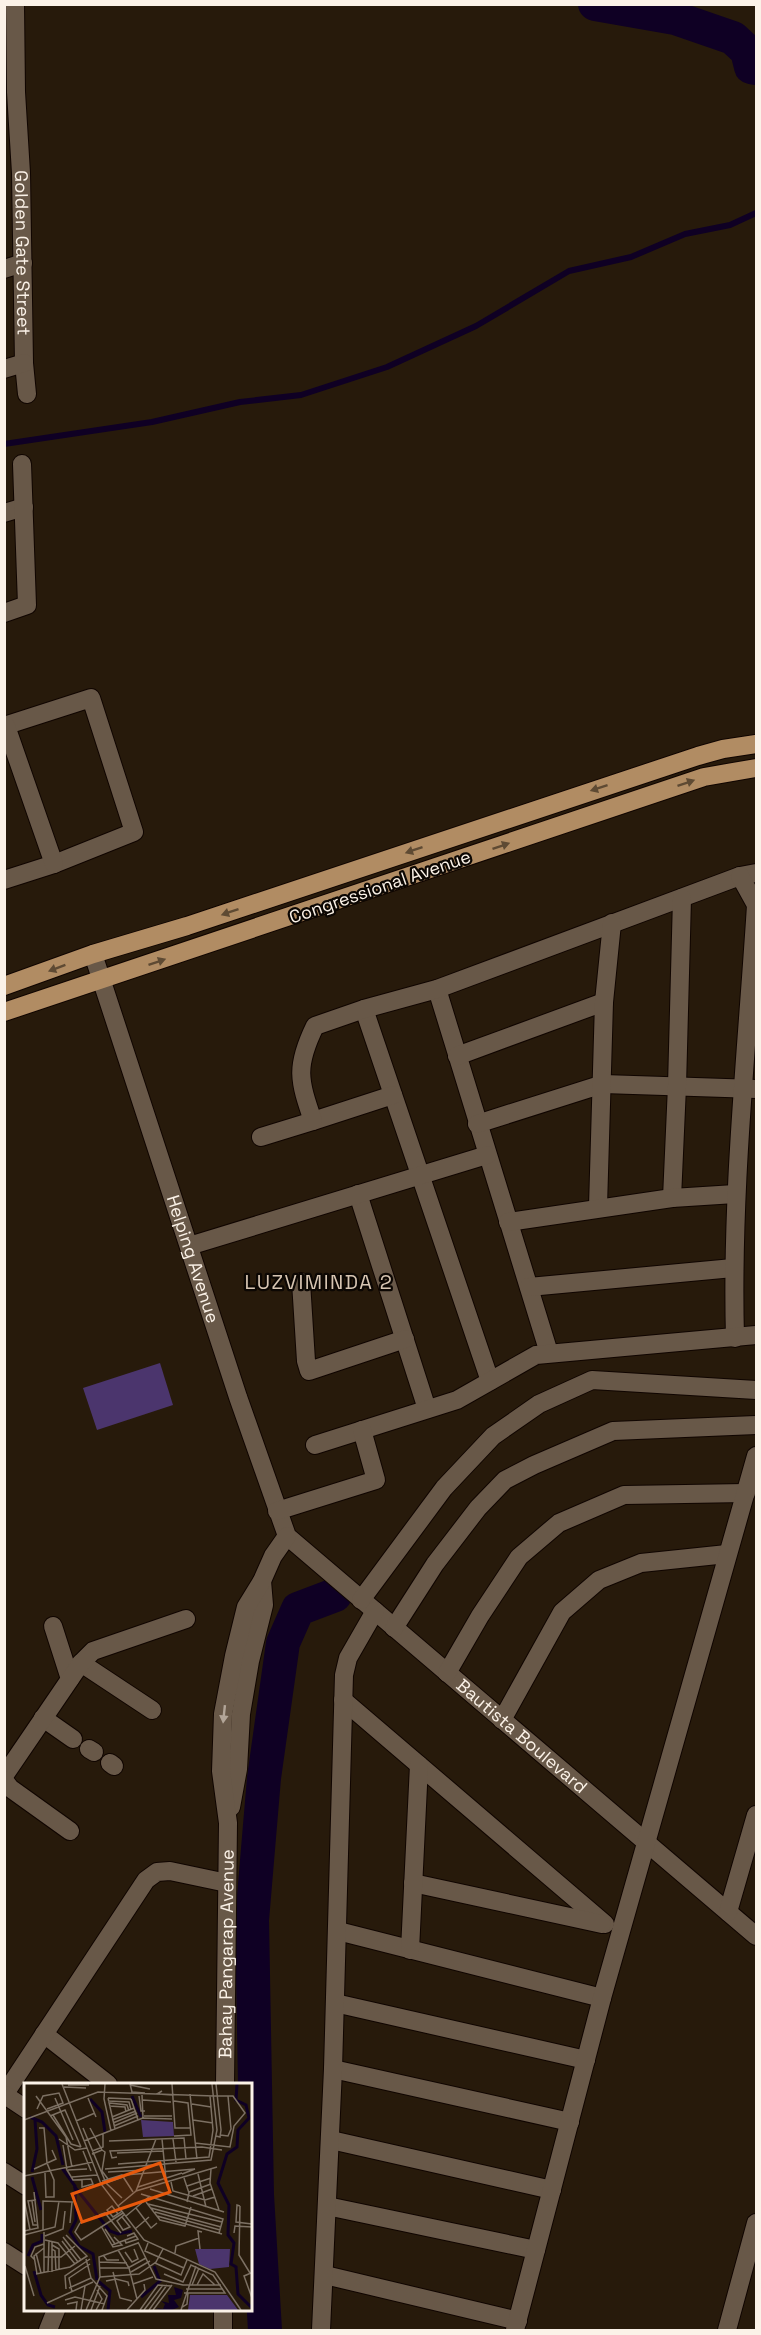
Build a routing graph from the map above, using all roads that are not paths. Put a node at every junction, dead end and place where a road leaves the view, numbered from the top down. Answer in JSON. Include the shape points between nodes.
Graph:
{"nodes":[{"id":1,"x":11,"y":11,"type":"edge"},
{"id":2,"x":10,"y":93,"type":"edge"},
{"id":3,"x":13,"y":176,"type":"edge"},
{"id":4,"x":23,"y":263,"type":"junction"},
{"id":5,"x":4,"y":269,"type":"edge"},
{"id":6,"x":24,"y":363,"type":"junction"},
{"id":7,"x":4,"y":369,"type":"edge"},
{"id":8,"x":27,"y":394,"type":"dead end"},
{"id":9,"x":22,"y":464,"type":"dead end"},
{"id":10,"x":24,"y":507,"type":"junction"},
{"id":11,"x":4,"y":513,"type":"edge"},
{"id":12,"x":4,"y":613,"type":"edge"},
{"id":13,"x":5,"y":726,"type":"edge"},
{"id":14,"x":756,"y":744,"type":"edge"},
{"id":15,"x":756,"y":768,"type":"edge"},
{"id":16,"x":54,"y":864,"type":"junction"},
{"id":17,"x":748,"y":874,"type":"edge"},
{"id":18,"x":4,"y":880,"type":"edge"},
{"id":19,"x":682,"y":898,"type":"junction"},
{"id":20,"x":612,"y":923,"type":"junction"},
{"id":21,"x":93,"y":954,"type":"junction"},
{"id":22,"x":102,"y":980,"type":"junction"},
{"id":23,"x":4,"y":986,"type":"edge"},
{"id":24,"x":437,"y":989,"type":"junction"},
{"id":25,"x":604,"y":1002,"type":"junction"},
{"id":26,"x":364,"y":1009,"type":"junction"},
{"id":27,"x":4,"y":1012,"type":"edge"},
{"id":28,"x":457,"y":1056,"type":"junction"},
{"id":29,"x":603,"y":1084,"type":"junction"},
{"id":30,"x":677,"y":1086,"type":"junction"},
{"id":31,"x":749,"y":1089,"type":"edge"},
{"id":32,"x":393,"y":1095,"type":"junction"},
{"id":33,"x":313,"y":1121,"type":"junction"},
{"id":34,"x":477,"y":1124,"type":"junction"},
{"id":35,"x":261,"y":1137,"type":"dead end"},
{"id":36,"x":487,"y":1155,"type":"junction"},
{"id":37,"x":421,"y":1175,"type":"junction"},
{"id":38,"x":358,"y":1194,"type":"junction"},
{"id":39,"x":735,"y":1194,"type":"junction"},
{"id":40,"x":672,"y":1198,"type":"junction"},
{"id":41,"x":598,"y":1207,"type":"junction"},
{"id":42,"x":508,"y":1222,"type":"junction"},
{"id":43,"x":189,"y":1246,"type":"junction"},
{"id":44,"x":733,"y":1268,"type":"junction"},
{"id":45,"x":301,"y":1282,"type":"dead end"},
{"id":46,"x":529,"y":1287,"type":"junction"},
{"id":47,"x":756,"y":1335,"type":"edge"},
{"id":48,"x":735,"y":1338,"type":"junction"},
{"id":49,"x":405,"y":1339,"type":"junction"},
{"id":50,"x":549,"y":1353,"type":"junction"},
{"id":51,"x":490,"y":1381,"type":"junction"},
{"id":52,"x":756,"y":1390,"type":"edge"},
{"id":53,"x":427,"y":1409,"type":"junction"},
{"id":54,"x":756,"y":1425,"type":"edge"},
{"id":55,"x":362,"y":1430,"type":"junction"},
{"id":56,"x":315,"y":1445,"type":"dead end"},
{"id":57,"x":756,"y":1456,"type":"edge"},
{"id":58,"x":746,"y":1493,"type":"junction"},
{"id":59,"x":277,"y":1511,"type":"junction"},
{"id":60,"x":287,"y":1536,"type":"junction"},
{"id":61,"x":727,"y":1554,"type":"junction"},
{"id":62,"x":368,"y":1606,"type":"junction"},
{"id":63,"x":186,"y":1619,"type":"dead end"},
{"id":64,"x":54,"y":1626,"type":"dead end"},
{"id":65,"x":394,"y":1628,"type":"junction"},
{"id":66,"x":81,"y":1663,"type":"junction"},
{"id":67,"x":447,"y":1673,"type":"junction"},
{"id":68,"x":70,"y":1679,"type":"junction"},
{"id":69,"x":343,"y":1700,"type":"junction"},
{"id":70,"x":152,"y":1710,"type":"dead end"},
{"id":71,"x":43,"y":1718,"type":"junction"},
{"id":72,"x":502,"y":1720,"type":"junction"},
{"id":73,"x":73,"y":1738,"type":"dead end"},
{"id":74,"x":418,"y":1765,"type":"junction"},
{"id":75,"x":4,"y":1778,"type":"edge"},
{"id":76,"x":756,"y":1815,"type":"edge"},
{"id":77,"x":70,"y":1831,"type":"dead end"},
{"id":78,"x":646,"y":1843,"type":"junction"},
{"id":79,"x":413,"y":1883,"type":"junction"},
{"id":80,"x":227,"y":1884,"type":"junction"},
{"id":81,"x":728,"y":1912,"type":"junction"},
{"id":82,"x":614,"y":1927,"type":"junction"},
{"id":83,"x":338,"y":1931,"type":"junction"},
{"id":84,"x":756,"y":1936,"type":"edge"},
{"id":85,"x":410,"y":1950,"type":"junction"},
{"id":86,"x":602,"y":1998,"type":"junction"},
{"id":87,"x":335,"y":2003,"type":"junction"},
{"id":88,"x":44,"y":2034,"type":"junction"},
{"id":89,"x":586,"y":2060,"type":"junction"},
{"id":90,"x":333,"y":2070,"type":"junction"},
{"id":91,"x":105,"y":2083,"type":"edge"},
{"id":92,"x":225,"y":2083,"type":"edge"},
{"id":93,"x":5,"y":2095,"type":"edge"},
{"id":94,"x":24,"y":2108,"type":"edge"},
{"id":95,"x":570,"y":2122,"type":"junction"},
{"id":96,"x":331,"y":2140,"type":"junction"},
{"id":97,"x":4,"y":2172,"type":"edge"},
{"id":98,"x":24,"y":2185,"type":"edge"},
{"id":99,"x":552,"y":2190,"type":"junction"},
{"id":100,"x":327,"y":2206,"type":"junction"},
{"id":101,"x":756,"y":2223,"type":"edge"},
{"id":102,"x":536,"y":2250,"type":"junction"},
{"id":103,"x":4,"y":2252,"type":"edge"},
{"id":104,"x":24,"y":2265,"type":"edge"},
{"id":105,"x":325,"y":2276,"type":"junction"},
{"id":106,"x":56,"y":2311,"type":"edge"},
{"id":107,"x":223,"y":2311,"type":"edge"},
{"id":108,"x":517,"y":2326,"type":"edge"},
{"id":109,"x":48,"y":2331,"type":"edge"},
{"id":110,"x":223,"y":2331,"type":"edge"},
{"id":111,"x":321,"y":2331,"type":"edge"},
{"id":112,"x":727,"y":2331,"type":"edge"}],
"edges":[{"from":1,"to":2,"type":"street","name":"Golden Gate Street"},
{"from":2,"to":3,"type":"street","name":"Golden Gate Street"},
{"from":3,"to":4,"type":"street","name":"Golden Gate Street"},
{"from":4,"to":5,"type":"street"},
{"from":4,"to":6,"type":"street","name":"Golden Gate Street"},
{"from":6,"to":7,"type":"street"},
{"from":6,"to":8,"type":"street","name":"Golden Gate Street"},
{"from":9,"to":10,"type":"street"},
{"from":10,"to":11,"type":"street"},
{"from":10,"to":12,"type":"street","via":[[27,605]]},
{"from":13,"to":16,"type":"street"},
{"from":13,"to":16,"type":"street","via":[[91,698],[134,832]]},
{"from":14,"to":21,"type":"main road","name":"Congressional Avenue","one_way":true,"via":[[687,759]]},
{"from":22,"to":15,"type":"main road","name":"Congressional Avenue","one_way":true,"via":[[704,777]]},
{"from":16,"to":18,"type":"street"},
{"from":17,"to":19,"type":"street"},
{"from":17,"to":31,"type":"street","via":[[756,905]]},
{"from":19,"to":20,"type":"street"},
{"from":19,"to":30,"type":"street"},
{"from":20,"to":24,"type":"street"},
{"from":20,"to":25,"type":"street"},
{"from":21,"to":22,"type":"street"},
{"from":21,"to":23,"type":"main road","name":"Congressional Avenue","one_way":true},
{"from":22,"to":27,"type":"main road","name":"Congressional Avenue"},
{"from":22,"to":43,"type":"street","name":"Helping Avenue"},
{"from":24,"to":26,"type":"street"},
{"from":24,"to":28,"type":"street"},
{"from":25,"to":28,"type":"street"},
{"from":25,"to":29,"type":"street"},
{"from":26,"to":32,"type":"street"},
{"from":26,"to":33,"type":"street","via":[[315,1026],[303,1050],[301,1084]]},
{"from":28,"to":34,"type":"street"},
{"from":29,"to":30,"type":"street"},
{"from":29,"to":34,"type":"street"},
{"from":29,"to":41,"type":"street"},
{"from":30,"to":31,"type":"street"},
{"from":30,"to":40,"type":"street"},
{"from":31,"to":39,"type":"street"},
{"from":32,"to":33,"type":"street"},
{"from":32,"to":37,"type":"street"},
{"from":33,"to":35,"type":"street"},
{"from":34,"to":36,"type":"street"},
{"from":36,"to":37,"type":"street"},
{"from":36,"to":42,"type":"street"},
{"from":37,"to":38,"type":"street"},
{"from":37,"to":51,"type":"street"},
{"from":38,"to":43,"type":"street"},
{"from":38,"to":49,"type":"street"},
{"from":39,"to":40,"type":"street"},
{"from":39,"to":44,"type":"street"},
{"from":40,"to":41,"type":"street"},
{"from":41,"to":42,"type":"street"},
{"from":42,"to":46,"type":"street"},
{"from":43,"to":59,"type":"street","name":"Helping Avenue"},
{"from":44,"to":46,"type":"street"},
{"from":44,"to":48,"type":"street"},
{"from":45,"to":49,"type":"street","via":[[309,1371]]},
{"from":46,"to":50,"type":"street"},
{"from":47,"to":48,"type":"street"},
{"from":48,"to":50,"type":"street"},
{"from":49,"to":53,"type":"street"},
{"from":50,"to":51,"type":"street","via":[[536,1355]]},
{"from":51,"to":53,"type":"street","via":[[457,1400]]},
{"from":52,"to":62,"type":"street","via":[[592,1380],[539,1404],[493,1436],[444,1488]]},
{"from":53,"to":55,"type":"street"},
{"from":54,"to":65,"type":"street","via":[[613,1431],[505,1480],[435,1564]]},
{"from":55,"to":56,"type":"street"},
{"from":55,"to":59,"type":"street","via":[[376,1480]]},
{"from":57,"to":58,"type":"street"},
{"from":58,"to":61,"type":"street"},
{"from":58,"to":67,"type":"street","via":[[624,1496],[559,1523],[519,1557]]},
{"from":59,"to":60,"type":"street","name":"Helping Avenue"},
{"from":60,"to":62,"type":"street","name":"Bautista Boulevard"},
{"from":60,"to":80,"type":"street","name":"Bahay Pangarap Avenue","via":[[262,1581],[264,1605],[248,1671],[228,1823]]},
{"from":61,"to":72,"type":"street","via":[[641,1563],[599,1580],[562,1612]]},
{"from":61,"to":78,"type":"street"},
{"from":62,"to":65,"type":"street","name":"Bautista Boulevard"},
{"from":62,"to":69,"type":"street","via":[[348,1658]]},
{"from":63,"to":66,"type":"street","via":[[93,1652]]},
{"from":64,"to":68,"type":"street"},
{"from":65,"to":67,"type":"street","name":"Bautista Boulevard"},
{"from":66,"to":68,"type":"street"},
{"from":66,"to":70,"type":"street"},
{"from":67,"to":72,"type":"street","name":"Bautista Boulevard"},
{"from":68,"to":71,"type":"street"},
{"from":69,"to":74,"type":"street"},
{"from":69,"to":83,"type":"street"},
{"from":71,"to":73,"type":"street"},
{"from":71,"to":75,"type":"street"},
{"from":72,"to":78,"type":"street","name":"Bautista Boulevard"},
{"from":74,"to":79,"type":"street"},
{"from":74,"to":82,"type":"street"},
{"from":75,"to":77,"type":"street","via":[[10,1788]]},
{"from":76,"to":81,"type":"street"},
{"from":78,"to":81,"type":"street","name":"Bautista Boulevard"},
{"from":78,"to":82,"type":"street"},
{"from":79,"to":82,"type":"street"},
{"from":79,"to":85,"type":"street"},
{"from":80,"to":88,"type":"street","via":[[170,1871],[158,1872],[146,1880]]},
{"from":80,"to":92,"type":"street","name":"Bahay Pangarap Avenue"},
{"from":81,"to":84,"type":"street","name":"Bautista Boulevard"},
{"from":82,"to":86,"type":"street"},
{"from":83,"to":85,"type":"street"},
{"from":83,"to":87,"type":"street"},
{"from":85,"to":86,"type":"street"},
{"from":86,"to":89,"type":"street"},
{"from":87,"to":89,"type":"street"},
{"from":87,"to":90,"type":"street"},
{"from":88,"to":91,"type":"street"},
{"from":88,"to":93,"type":"street"},
{"from":89,"to":95,"type":"street"},
{"from":90,"to":95,"type":"street"},
{"from":90,"to":96,"type":"street"},
{"from":93,"to":94,"type":"street"},
{"from":95,"to":99,"type":"street"},
{"from":96,"to":99,"type":"street"},
{"from":96,"to":100,"type":"street"},
{"from":97,"to":98,"type":"street"},
{"from":99,"to":102,"type":"street"},
{"from":100,"to":102,"type":"street"},
{"from":100,"to":105,"type":"street"},
{"from":101,"to":112,"type":"street"},
{"from":102,"to":108,"type":"street"},
{"from":103,"to":104,"type":"street"},
{"from":105,"to":108,"type":"street"},
{"from":105,"to":111,"type":"street"},
{"from":106,"to":109,"type":"street"},
{"from":107,"to":110,"type":"street"}]}
